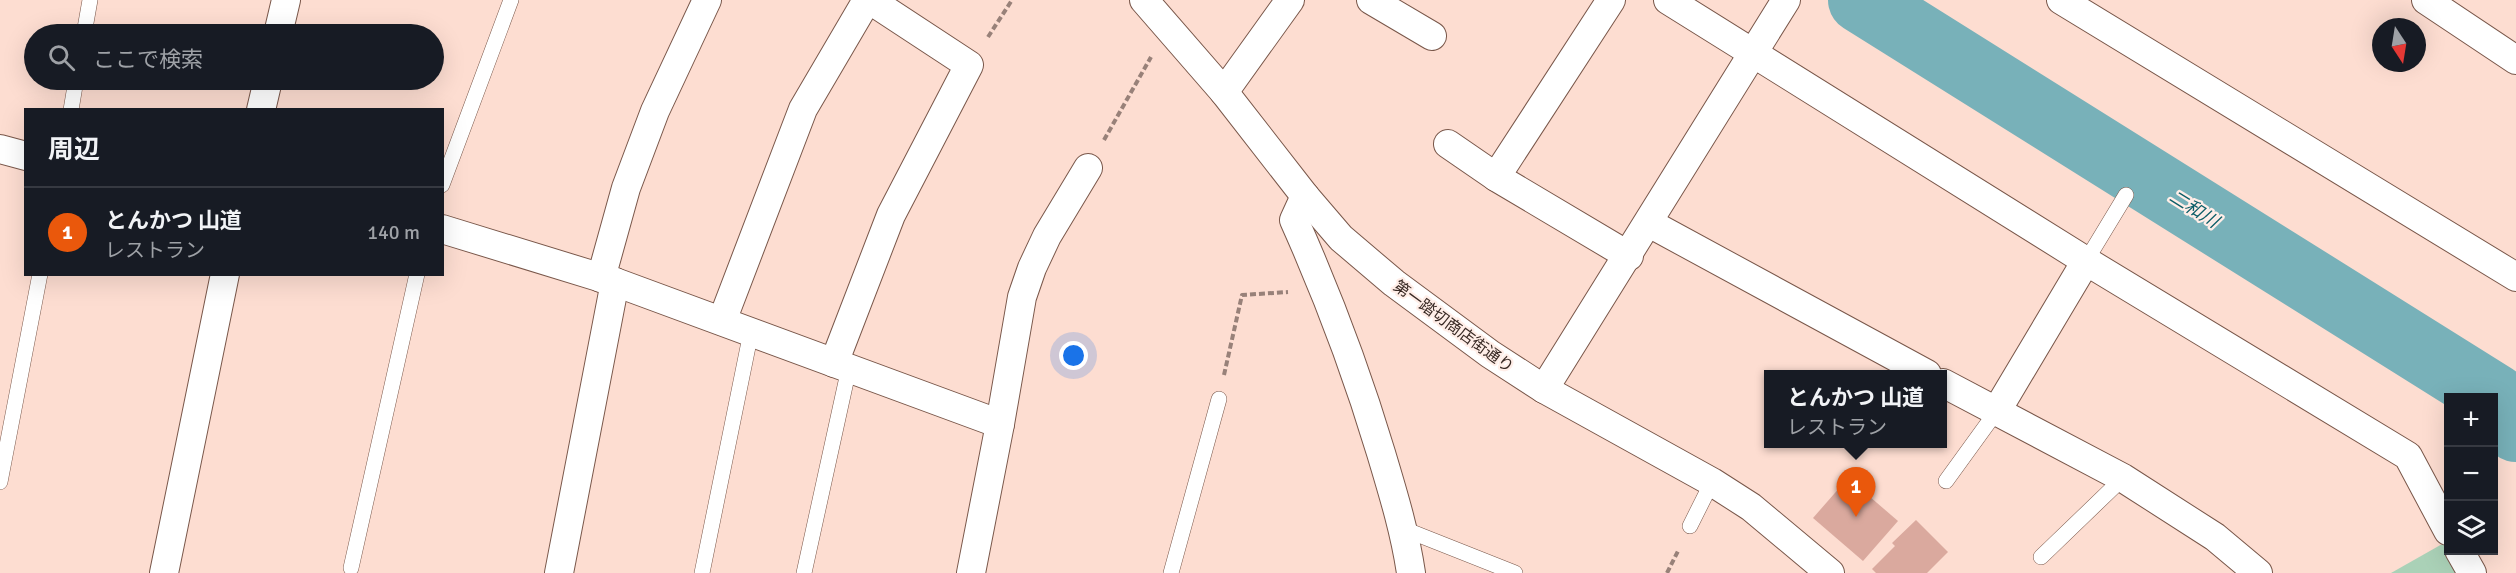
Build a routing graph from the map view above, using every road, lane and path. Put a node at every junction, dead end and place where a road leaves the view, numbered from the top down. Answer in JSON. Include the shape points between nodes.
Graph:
{"nodes":[{"id":1,"x":90,"y":0,"type":"edge"},
{"id":2,"x":286,"y":0,"type":"edge"},
{"id":3,"x":511,"y":0,"type":"edge"},
{"id":4,"x":707,"y":0,"type":"edge"},
{"id":5,"x":868,"y":0,"type":"edge"},
{"id":6,"x":1012,"y":0,"type":"edge"},
{"id":7,"x":1144,"y":0,"type":"edge"},
{"id":8,"x":1290,"y":0,"type":"edge"},
{"id":9,"x":1371,"y":0,"type":"edge"},
{"id":10,"x":1611,"y":0,"type":"edge"},
{"id":11,"x":1668,"y":0,"type":"edge"},
{"id":12,"x":1786,"y":0,"type":"edge"},
{"id":13,"x":2061,"y":0,"type":"edge"},
{"id":14,"x":2426,"y":0,"type":"edge"},
{"id":15,"x":86,"y":24,"type":"edge"},
{"id":16,"x":280,"y":24,"type":"edge"},
{"id":17,"x":1167,"y":28,"type":"junction"},
{"id":18,"x":1432,"y":36,"type":"dead end"},
{"id":19,"x":984,"y":43,"type":"dead end"},
{"id":20,"x":1754,"y":55,"type":"junction"},
{"id":21,"x":2516,"y":60,"type":"edge"},
{"id":22,"x":74,"y":90,"type":"edge"},
{"id":23,"x":266,"y":90,"type":"edge"},
{"id":24,"x":1224,"y":92,"type":"junction"},
{"id":25,"x":71,"y":108,"type":"edge"},
{"id":26,"x":261,"y":108,"type":"edge"},
{"id":27,"x":1448,"y":144,"type":"dead end"},
{"id":28,"x":0,"y":149,"type":"edge"},
{"id":29,"x":24,"y":155,"type":"edge"},
{"id":30,"x":1088,"y":168,"type":"joint"},
{"id":31,"x":1496,"y":177,"type":"junction"},
{"id":32,"x":444,"y":180,"type":"edge"},
{"id":33,"x":2126,"y":195,"type":"dead end"},
{"id":34,"x":1305,"y":196,"type":"junction"},
{"id":35,"x":1649,"y":223,"type":"junction"},
{"id":36,"x":444,"y":230,"type":"edge"},
{"id":37,"x":1629,"y":256,"type":"junction"},
{"id":38,"x":2086,"y":261,"type":"junction"},
{"id":39,"x":40,"y":276,"type":"edge"},
{"id":40,"x":225,"y":276,"type":"edge"},
{"id":41,"x":417,"y":276,"type":"edge"},
{"id":42,"x":2516,"y":277,"type":"edge"},
{"id":43,"x":608,"y":280,"type":"junction"},
{"id":44,"x":1324,"y":289,"type":"junction"},
{"id":45,"x":722,"y":321,"type":"junction"},
{"id":46,"x":752,"y":332,"type":"junction"},
{"id":47,"x":1231,"y":347,"type":"dead end"},
{"id":48,"x":841,"y":365,"type":"junction"},
{"id":49,"x":1918,"y":370,"type":"edge"},
{"id":50,"x":1947,"y":385,"type":"edge"},
{"id":51,"x":1544,"y":389,"type":"junction"},
{"id":52,"x":1219,"y":399,"type":"dead end"},
{"id":53,"x":1996,"y":412,"type":"junction"},
{"id":54,"x":1000,"y":424,"type":"junction"},
{"id":55,"x":2123,"y":478,"type":"junction"},
{"id":56,"x":1946,"y":481,"type":"dead end"},
{"id":57,"x":0,"y":482,"type":"edge"},
{"id":58,"x":1712,"y":482,"type":"junction"},
{"id":59,"x":2444,"y":524,"type":"edge"},
{"id":60,"x":1690,"y":526,"type":"dead end"},
{"id":61,"x":1404,"y":529,"type":"junction"},
{"id":62,"x":2462,"y":555,"type":"edge"},
{"id":63,"x":2041,"y":557,"type":"dead end"},
{"id":64,"x":351,"y":568,"type":"dead end"},
{"id":65,"x":164,"y":573,"type":"edge"},
{"id":66,"x":559,"y":573,"type":"edge"},
{"id":67,"x":702,"y":573,"type":"edge"},
{"id":68,"x":804,"y":573,"type":"edge"},
{"id":69,"x":971,"y":573,"type":"edge"},
{"id":70,"x":1171,"y":573,"type":"edge"},
{"id":71,"x":1411,"y":573,"type":"edge"},
{"id":72,"x":1515,"y":573,"type":"edge"},
{"id":73,"x":1830,"y":573,"type":"edge"},
{"id":74,"x":2259,"y":573,"type":"edge"},
{"id":75,"x":2472,"y":573,"type":"edge"}],
"edges":[{"from":1,"to":15,"type":"lane"},
{"from":2,"to":16,"type":"street"},
{"from":3,"to":32,"type":"lane"},
{"from":4,"to":43,"type":"street","via":[[655,111],[626,188]]},
{"from":5,"to":45,"type":"street","via":[[803,109]]},
{"from":5,"to":48,"type":"street","via":[[969,65],[891,215]]},
{"from":6,"to":19,"type":"path"},
{"from":7,"to":17,"type":"street","name":"第一踏切商店街通り"},
{"from":8,"to":24,"type":"street"},
{"from":9,"to":18,"type":"street"},
{"from":10,"to":31,"type":"street"},
{"from":11,"to":20,"type":"street"},
{"from":12,"to":20,"type":"street"},
{"from":13,"to":42,"type":"street"},
{"from":14,"to":21,"type":"street"},
{"from":17,"to":24,"type":"street","name":"第一踏切商店街通り"},
{"from":17,"to":30,"type":"path"},
{"from":20,"to":35,"type":"street"},
{"from":20,"to":38,"type":"street"},
{"from":22,"to":25,"type":"lane"},
{"from":23,"to":26,"type":"street"},
{"from":24,"to":34,"type":"street","name":"第一踏切商店街通り"},
{"from":27,"to":31,"type":"street"},
{"from":28,"to":29,"type":"street"},
{"from":30,"to":54,"type":"street","via":[[1047,236],[1022,297]]},
{"from":31,"to":37,"type":"street"},
{"from":33,"to":38,"type":"lane"},
{"from":34,"to":44,"type":"street","via":[[1293,220]]},
{"from":34,"to":51,"type":"street","name":"第一踏切商店街通り","via":[[1341,238],[1394,283]]},
{"from":35,"to":37,"type":"street"},
{"from":35,"to":49,"type":"street"},
{"from":36,"to":43,"type":"street"},
{"from":37,"to":51,"type":"street"},
{"from":38,"to":53,"type":"street"},
{"from":38,"to":59,"type":"street","via":[[2408,456]]},
{"from":39,"to":57,"type":"lane"},
{"from":40,"to":65,"type":"street"},
{"from":41,"to":64,"type":"lane"},
{"from":43,"to":45,"type":"street"},
{"from":43,"to":66,"type":"street"},
{"from":44,"to":47,"type":"path","via":[[1242,295]]},
{"from":44,"to":61,"type":"street","via":[[1360,383]]},
{"from":45,"to":46,"type":"street"},
{"from":46,"to":48,"type":"street"},
{"from":46,"to":67,"type":"lane"},
{"from":48,"to":54,"type":"street"},
{"from":48,"to":68,"type":"lane"},
{"from":50,"to":53,"type":"street"},
{"from":51,"to":58,"type":"street","name":"第一踏切商店街通り"},
{"from":52,"to":70,"type":"lane"},
{"from":53,"to":55,"type":"street"},
{"from":53,"to":56,"type":"lane"},
{"from":54,"to":69,"type":"street"},
{"from":55,"to":63,"type":"lane"},
{"from":55,"to":74,"type":"street","via":[[2215,537]]},
{"from":58,"to":60,"type":"lane"},
{"from":58,"to":73,"type":"street","name":"第一踏切商店街通り","via":[[1751,507]]},
{"from":61,"to":71,"type":"street"},
{"from":61,"to":72,"type":"lane"},
{"from":62,"to":75,"type":"street"}]}
